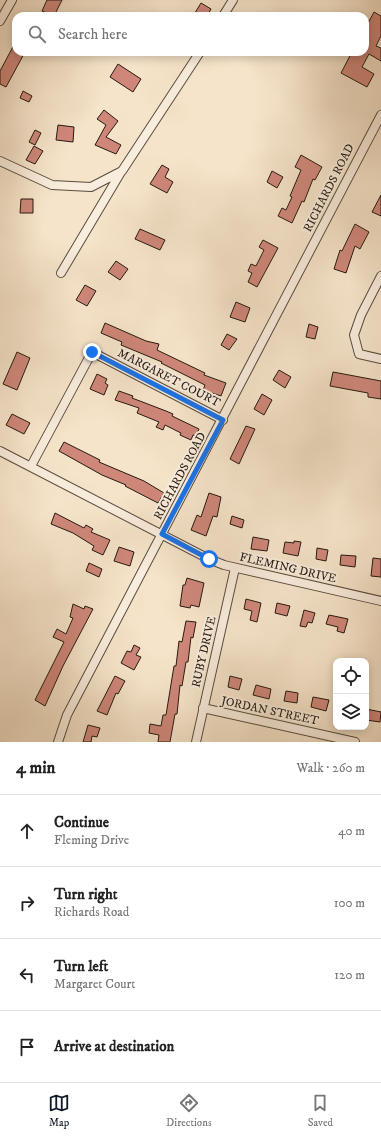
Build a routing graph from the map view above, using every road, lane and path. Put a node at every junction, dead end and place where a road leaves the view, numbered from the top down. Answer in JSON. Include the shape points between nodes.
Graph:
{"nodes":[{"id":1,"x":12,"y":0,"type":"edge"},
{"id":2,"x":233,"y":0,"type":"edge"},
{"id":3,"x":226,"y":12,"type":"edge"},
{"id":4,"x":0,"y":21,"type":"edge"},
{"id":5,"x":197,"y":56,"type":"edge"},
{"id":6,"x":381,"y":115,"type":"edge"},
{"id":7,"x":0,"y":160,"type":"edge"},
{"id":8,"x":122,"y":171,"type":"junction"},
{"id":9,"x":61,"y":273,"type":"dead end"},
{"id":10,"x":381,"y":276,"type":"edge"},
{"id":11,"x":381,"y":359,"type":"edge"},
{"id":12,"x":223,"y":420,"type":"junction"},
{"id":13,"x":0,"y":451,"type":"edge"},
{"id":14,"x":31,"y":466,"type":"junction"},
{"id":15,"x":162,"y":534,"type":"junction"},
{"id":16,"x":235,"y":568,"type":"junction"},
{"id":17,"x":381,"y":601,"type":"edge"},
{"id":18,"x":203,"y":708,"type":"junction"},
{"id":19,"x":58,"y":742,"type":"edge"},
{"id":20,"x":196,"y":742,"type":"edge"},
{"id":21,"x":356,"y":742,"type":"edge"}],
"edges":[{"from":1,"to":4,"type":"street"},
{"from":2,"to":3,"type":"street"},
{"from":5,"to":8,"type":"street"},
{"from":6,"to":12,"type":"street","name":"RICHARDS ROAD"},
{"from":7,"to":8,"type":"street","via":[[52,185],[92,187]]},
{"from":8,"to":9,"type":"street"},
{"from":10,"to":11,"type":"street","via":[[354,335],[359,354]]},
{"from":12,"to":14,"type":"street","name":"MARGARET COURT","via":[[92,352]]},
{"from":12,"to":15,"type":"street","name":"RICHARDS ROAD"},
{"from":13,"to":14,"type":"street","name":"FLEMING DRIVE"},
{"from":14,"to":15,"type":"street","name":"FLEMING DRIVE"},
{"from":15,"to":16,"type":"street","name":"FLEMING DRIVE","via":[[209,559]]},
{"from":15,"to":19,"type":"street","name":"RICHARDS ROAD","via":[[67,715]]},
{"from":16,"to":17,"type":"street","name":"FLEMING DRIVE"},
{"from":16,"to":18,"type":"street","name":"RUBY DRIVE"},
{"from":18,"to":20,"type":"street","name":"RUBY DRIVE"},
{"from":18,"to":21,"type":"street","name":"JORDAN STREET"}]}
